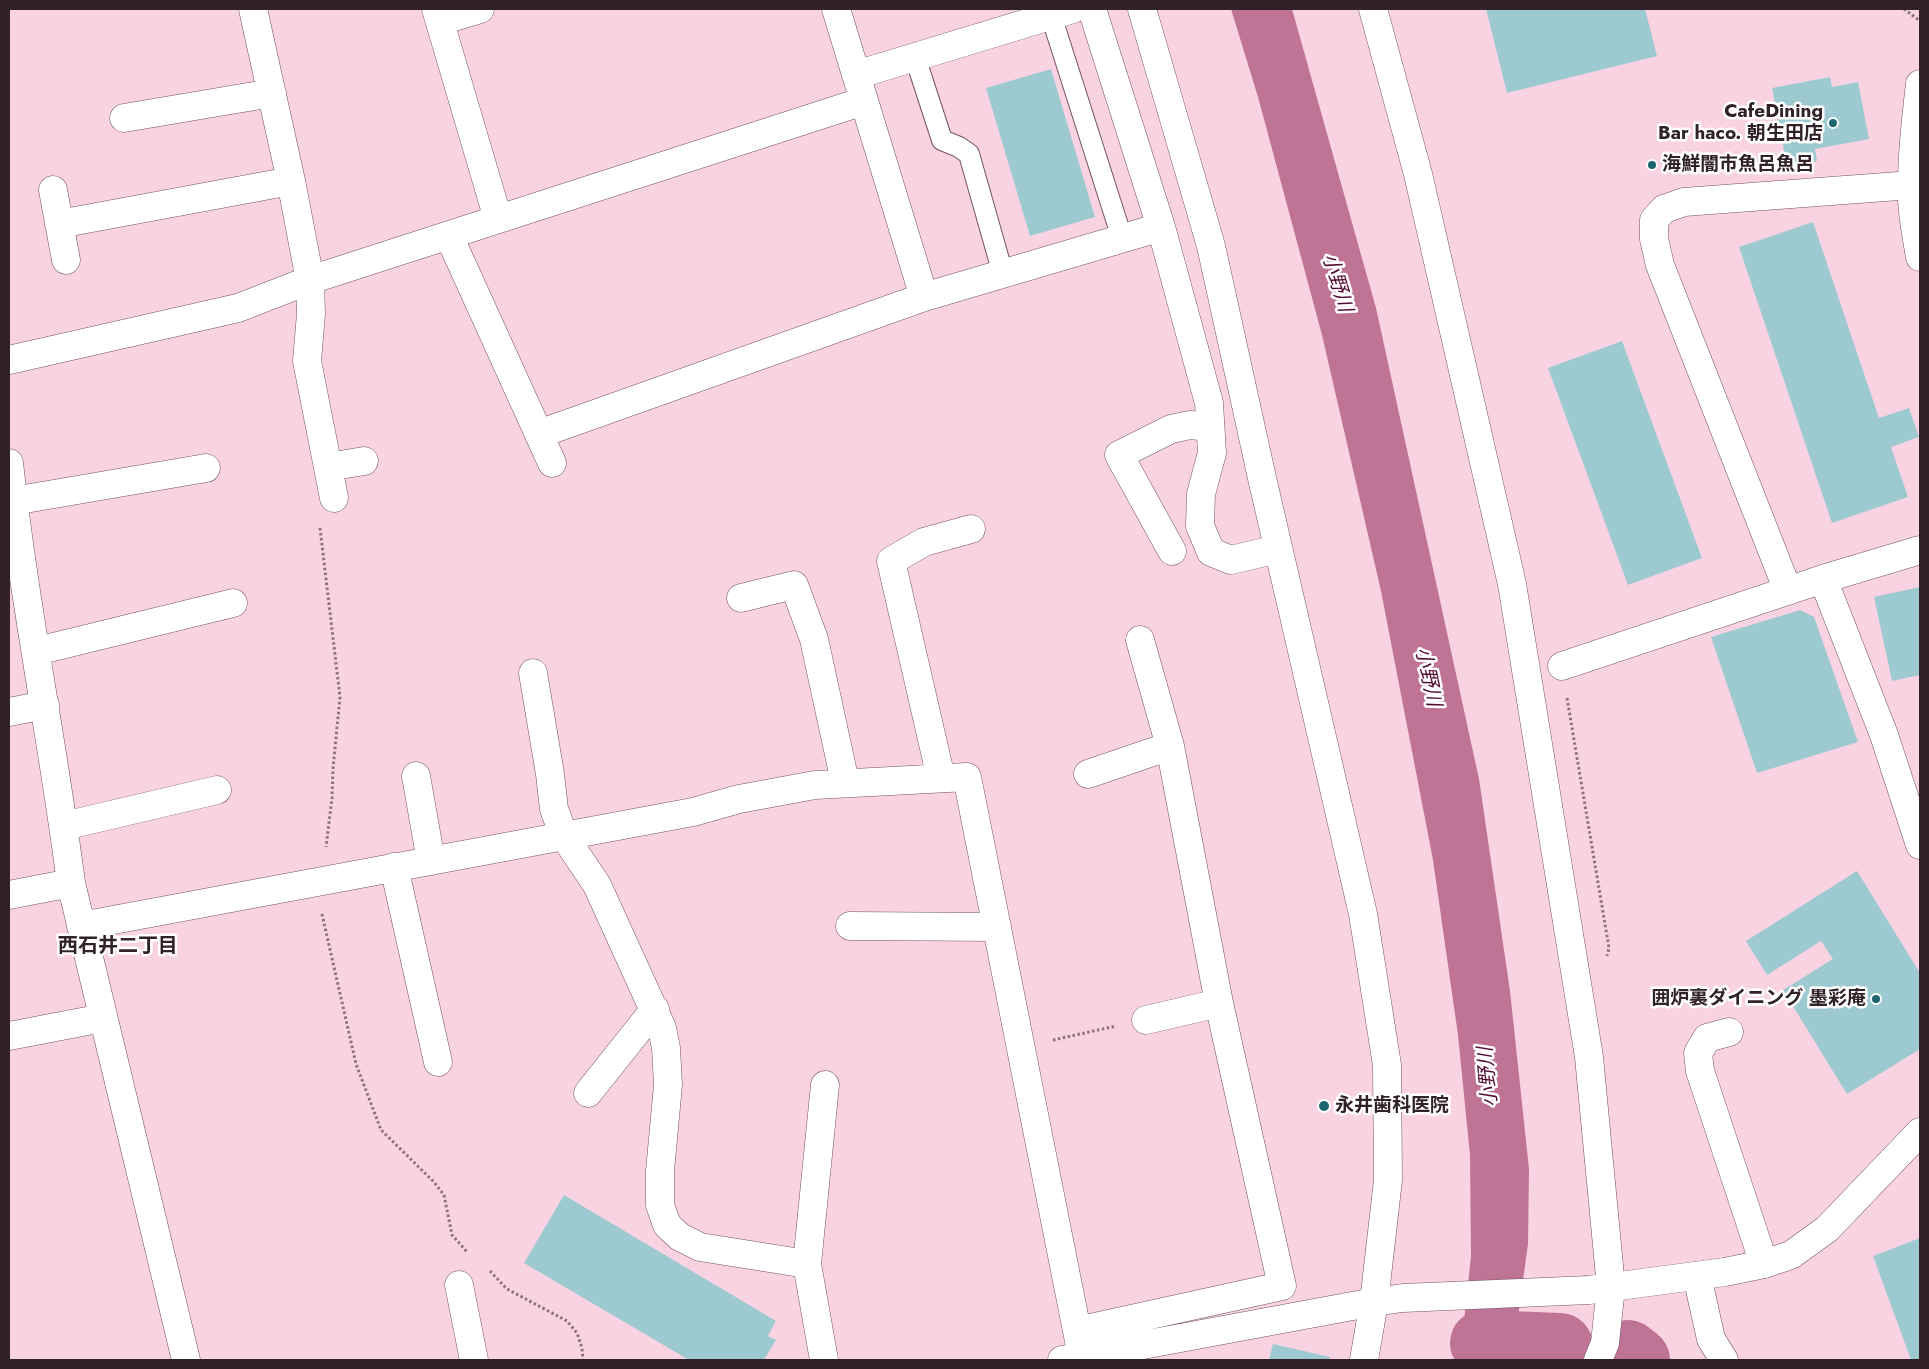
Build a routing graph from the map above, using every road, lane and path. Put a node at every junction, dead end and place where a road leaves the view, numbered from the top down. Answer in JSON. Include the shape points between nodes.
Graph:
{"nodes":[{"id":1,"x":253,"y":9,"type":"edge"},
{"id":2,"x":480,"y":9,"type":"edge"},
{"id":3,"x":836,"y":9,"type":"edge"},
{"id":4,"x":1092,"y":9,"type":"edge"},
{"id":5,"x":1142,"y":9,"type":"edge"},
{"id":6,"x":1373,"y":9,"type":"edge"},
{"id":7,"x":1904,"y":9,"type":"edge"},
{"id":8,"x":1058,"y":11,"type":"edge"},
{"id":9,"x":438,"y":15,"type":"edge"},
{"id":10,"x":1920,"y":22,"type":"edge"},
{"id":11,"x":915,"y":57,"type":"junction"},
{"id":12,"x":856,"y":75,"type":"junction"},
{"id":13,"x":1920,"y":84,"type":"edge"},
{"id":14,"x":272,"y":93,"type":"junction"},
{"id":15,"x":864,"y":101,"type":"junction"},
{"id":16,"x":124,"y":118,"type":"dead end"},
{"id":17,"x":291,"y":181,"type":"junction"},
{"id":18,"x":1912,"y":186,"type":"junction"},
{"id":19,"x":53,"y":190,"type":"dead end"},
{"id":20,"x":498,"y":220,"type":"junction"},
{"id":21,"x":59,"y":224,"type":"junction"},
{"id":22,"x":1161,"y":227,"type":"junction"},
{"id":23,"x":449,"y":236,"type":"junction"},
{"id":24,"x":1122,"y":238,"type":"junction"},
{"id":25,"x":1920,"y":257,"type":"edge"},
{"id":26,"x":66,"y":260,"type":"dead end"},
{"id":27,"x":1003,"y":274,"type":"junction"},
{"id":28,"x":310,"y":280,"type":"junction"},
{"id":29,"x":924,"y":297,"type":"junction"},
{"id":30,"x":9,"y":360,"type":"edge"},
{"id":31,"x":1210,"y":427,"type":"junction"},
{"id":32,"x":539,"y":434,"type":"junction"},
{"id":33,"x":364,"y":461,"type":"dead end"},
{"id":34,"x":552,"y":462,"type":"dead end"},
{"id":35,"x":9,"y":463,"type":"edge"},
{"id":36,"x":328,"y":467,"type":"junction"},
{"id":37,"x":206,"y":468,"type":"dead end"},
{"id":38,"x":334,"y":498,"type":"dead end"},
{"id":39,"x":13,"y":501,"type":"junction"},
{"id":40,"x":971,"y":529,"type":"dead end"},
{"id":41,"x":13,"y":536,"type":"edge"},
{"id":42,"x":1278,"y":549,"type":"junction"},
{"id":43,"x":1920,"y":550,"type":"edge"},
{"id":44,"x":1172,"y":551,"type":"dead end"},
{"id":45,"x":1823,"y":579,"type":"junction"},
{"id":46,"x":1788,"y":591,"type":"junction"},
{"id":47,"x":741,"y":598,"type":"dead end"},
{"id":48,"x":233,"y":603,"type":"dead end"},
{"id":49,"x":1140,"y":640,"type":"dead end"},
{"id":50,"x":36,"y":650,"type":"junction"},
{"id":51,"x":1562,"y":666,"type":"dead end"},
{"id":52,"x":532,"y":673,"type":"dead end"},
{"id":53,"x":45,"y":705,"type":"junction"},
{"id":54,"x":9,"y":712,"type":"edge"},
{"id":55,"x":1170,"y":746,"type":"junction"},
{"id":56,"x":1088,"y":774,"type":"dead end"},
{"id":57,"x":416,"y":776,"type":"dead end"},
{"id":58,"x":941,"y":778,"type":"junction"},
{"id":59,"x":845,"y":782,"type":"junction"},
{"id":60,"x":217,"y":790,"type":"dead end"},
{"id":61,"x":64,"y":826,"type":"junction"},
{"id":62,"x":564,"y":836,"type":"junction"},
{"id":63,"x":1920,"y":845,"type":"edge"},
{"id":64,"x":430,"y":860,"type":"junction"},
{"id":65,"x":394,"y":867,"type":"junction"},
{"id":66,"x":71,"y":882,"type":"junction"},
{"id":67,"x":9,"y":895,"type":"edge"},
{"id":68,"x":81,"y":926,"type":"junction"},
{"id":69,"x":850,"y":926,"type":"dead end"},
{"id":70,"x":997,"y":928,"type":"junction"},
{"id":71,"x":1218,"y":1003,"type":"junction"},
{"id":72,"x":655,"y":1009,"type":"junction"},
{"id":73,"x":103,"y":1018,"type":"junction"},
{"id":74,"x":1146,"y":1020,"type":"joint"},
{"id":75,"x":1729,"y":1032,"type":"dead end"},
{"id":76,"x":9,"y":1036,"type":"edge"},
{"id":77,"x":1021,"y":1048,"type":"junction"},
{"id":78,"x":438,"y":1062,"type":"dead end"},
{"id":79,"x":824,"y":1085,"type":"dead end"},
{"id":80,"x":588,"y":1093,"type":"dead end"},
{"id":81,"x":1920,"y":1132,"type":"edge"},
{"id":82,"x":807,"y":1264,"type":"junction"},
{"id":83,"x":1764,"y":1264,"type":"junction"},
{"id":84,"x":1697,"y":1276,"type":"junction"},
{"id":85,"x":459,"y":1285,"type":"dead end"},
{"id":86,"x":1600,"y":1289,"type":"junction"},
{"id":87,"x":1374,"y":1302,"type":"junction"},
{"id":88,"x":1074,"y":1349,"type":"edge"},
{"id":89,"x":1607,"y":1354,"type":"edge"},
{"id":90,"x":178,"y":1359,"type":"edge"},
{"id":91,"x":474,"y":1360,"type":"edge"},
{"id":92,"x":824,"y":1360,"type":"edge"},
{"id":93,"x":1364,"y":1360,"type":"edge"},
{"id":94,"x":1724,"y":1360,"type":"edge"}],
"edges":[{"from":1,"to":14,"type":"street"},
{"from":2,"to":9,"type":"street"},
{"from":3,"to":12,"type":"street"},
{"from":4,"to":22,"type":"street"},
{"from":5,"to":42,"type":"street","via":[[1211,246]]},
{"from":6,"to":86,"type":"street","via":[[1418,174],[1512,584],[1589,1057]]},
{"from":7,"to":10,"type":"path"},
{"from":8,"to":11,"type":"street"},
{"from":8,"to":24,"type":"lane"},
{"from":9,"to":20,"type":"street"},
{"from":11,"to":12,"type":"street"},
{"from":11,"to":27,"type":"lane","via":[[942,140],[969,154]]},
{"from":12,"to":15,"type":"street"},
{"from":13,"to":18,"type":"street","via":[[1914,128]]},
{"from":14,"to":16,"type":"street"},
{"from":14,"to":17,"type":"street"},
{"from":15,"to":20,"type":"street"},
{"from":15,"to":29,"type":"street"},
{"from":17,"to":21,"type":"street"},
{"from":17,"to":28,"type":"street"},
{"from":18,"to":25,"type":"street"},
{"from":18,"to":46,"type":"street","via":[[1684,202],[1664,209],[1654,220],[1654,239],[1660,265]]},
{"from":19,"to":21,"type":"street"},
{"from":20,"to":23,"type":"street"},
{"from":21,"to":26,"type":"street"},
{"from":22,"to":24,"type":"street"},
{"from":22,"to":31,"type":"street","via":[[1209,403]]},
{"from":23,"to":28,"type":"street"},
{"from":23,"to":32,"type":"street"},
{"from":24,"to":27,"type":"street"},
{"from":27,"to":29,"type":"street"},
{"from":28,"to":30,"type":"street","via":[[238,308]]},
{"from":28,"to":36,"type":"street","via":[[307,361]]},
{"from":29,"to":32,"type":"street"},
{"from":31,"to":42,"type":"street","via":[[1212,453],[1201,494],[1200,526],[1210,552],[1231,560]]},
{"from":31,"to":44,"type":"street","via":[[1190,425],[1171,429],[1119,454]]},
{"from":32,"to":34,"type":"street"},
{"from":33,"to":36,"type":"street"},
{"from":35,"to":39,"type":"street"},
{"from":36,"to":38,"type":"street"},
{"from":37,"to":39,"type":"street"},
{"from":39,"to":41,"type":"street"},
{"from":40,"to":58,"type":"street","via":[[924,542],[891,561]]},
{"from":41,"to":50,"type":"street"},
{"from":42,"to":87,"type":"street","via":[[1363,914],[1387,1065],[1388,1180]]},
{"from":43,"to":45,"type":"street"},
{"from":45,"to":46,"type":"street"},
{"from":45,"to":63,"type":"street","via":[[1884,735]]},
{"from":46,"to":51,"type":"street"},
{"from":47,"to":59,"type":"street","via":[[794,585],[814,639]]},
{"from":48,"to":50,"type":"street"},
{"from":49,"to":55,"type":"street"},
{"from":50,"to":53,"type":"street"},
{"from":52,"to":62,"type":"street","via":[[554,809]]},
{"from":53,"to":54,"type":"street"},
{"from":53,"to":61,"type":"street"},
{"from":55,"to":56,"type":"street"},
{"from":55,"to":71,"type":"street"},
{"from":57,"to":64,"type":"street"},
{"from":58,"to":59,"type":"street"},
{"from":58,"to":70,"type":"street","via":[[967,777]]},
{"from":59,"to":62,"type":"street","via":[[815,784],[693,812]]},
{"from":60,"to":61,"type":"street"},
{"from":61,"to":66,"type":"street"},
{"from":62,"to":64,"type":"street"},
{"from":62,"to":72,"type":"street","via":[[598,885]]},
{"from":64,"to":65,"type":"street"},
{"from":65,"to":68,"type":"street"},
{"from":65,"to":78,"type":"street"},
{"from":66,"to":67,"type":"street"},
{"from":66,"to":68,"type":"street"},
{"from":68,"to":73,"type":"street"},
{"from":69,"to":70,"type":"street"},
{"from":70,"to":77,"type":"street"},
{"from":71,"to":74,"type":"street"},
{"from":71,"to":88,"type":"street","via":[[1282,1286]]},
{"from":72,"to":80,"type":"street"},
{"from":72,"to":82,"type":"street","via":[[666,1048],[668,1076],[660,1171],[660,1205],[667,1225],[680,1237],[700,1247]]},
{"from":73,"to":76,"type":"street"},
{"from":73,"to":90,"type":"street"},
{"from":74,"to":77,"type":"path"},
{"from":75,"to":83,"type":"street","via":[[1707,1038],[1698,1053],[1700,1071]]},
{"from":77,"to":88,"type":"street"},
{"from":79,"to":82,"type":"street"},
{"from":81,"to":83,"type":"street","via":[[1827,1229],[1791,1255]]},
{"from":82,"to":92,"type":"street"},
{"from":83,"to":84,"type":"street"},
{"from":84,"to":86,"type":"street"},
{"from":84,"to":94,"type":"street","via":[[1711,1339]]},
{"from":85,"to":91,"type":"street"},
{"from":86,"to":87,"type":"street"},
{"from":86,"to":89,"type":"street"},
{"from":87,"to":88,"type":"street"},
{"from":87,"to":93,"type":"street"}]}
